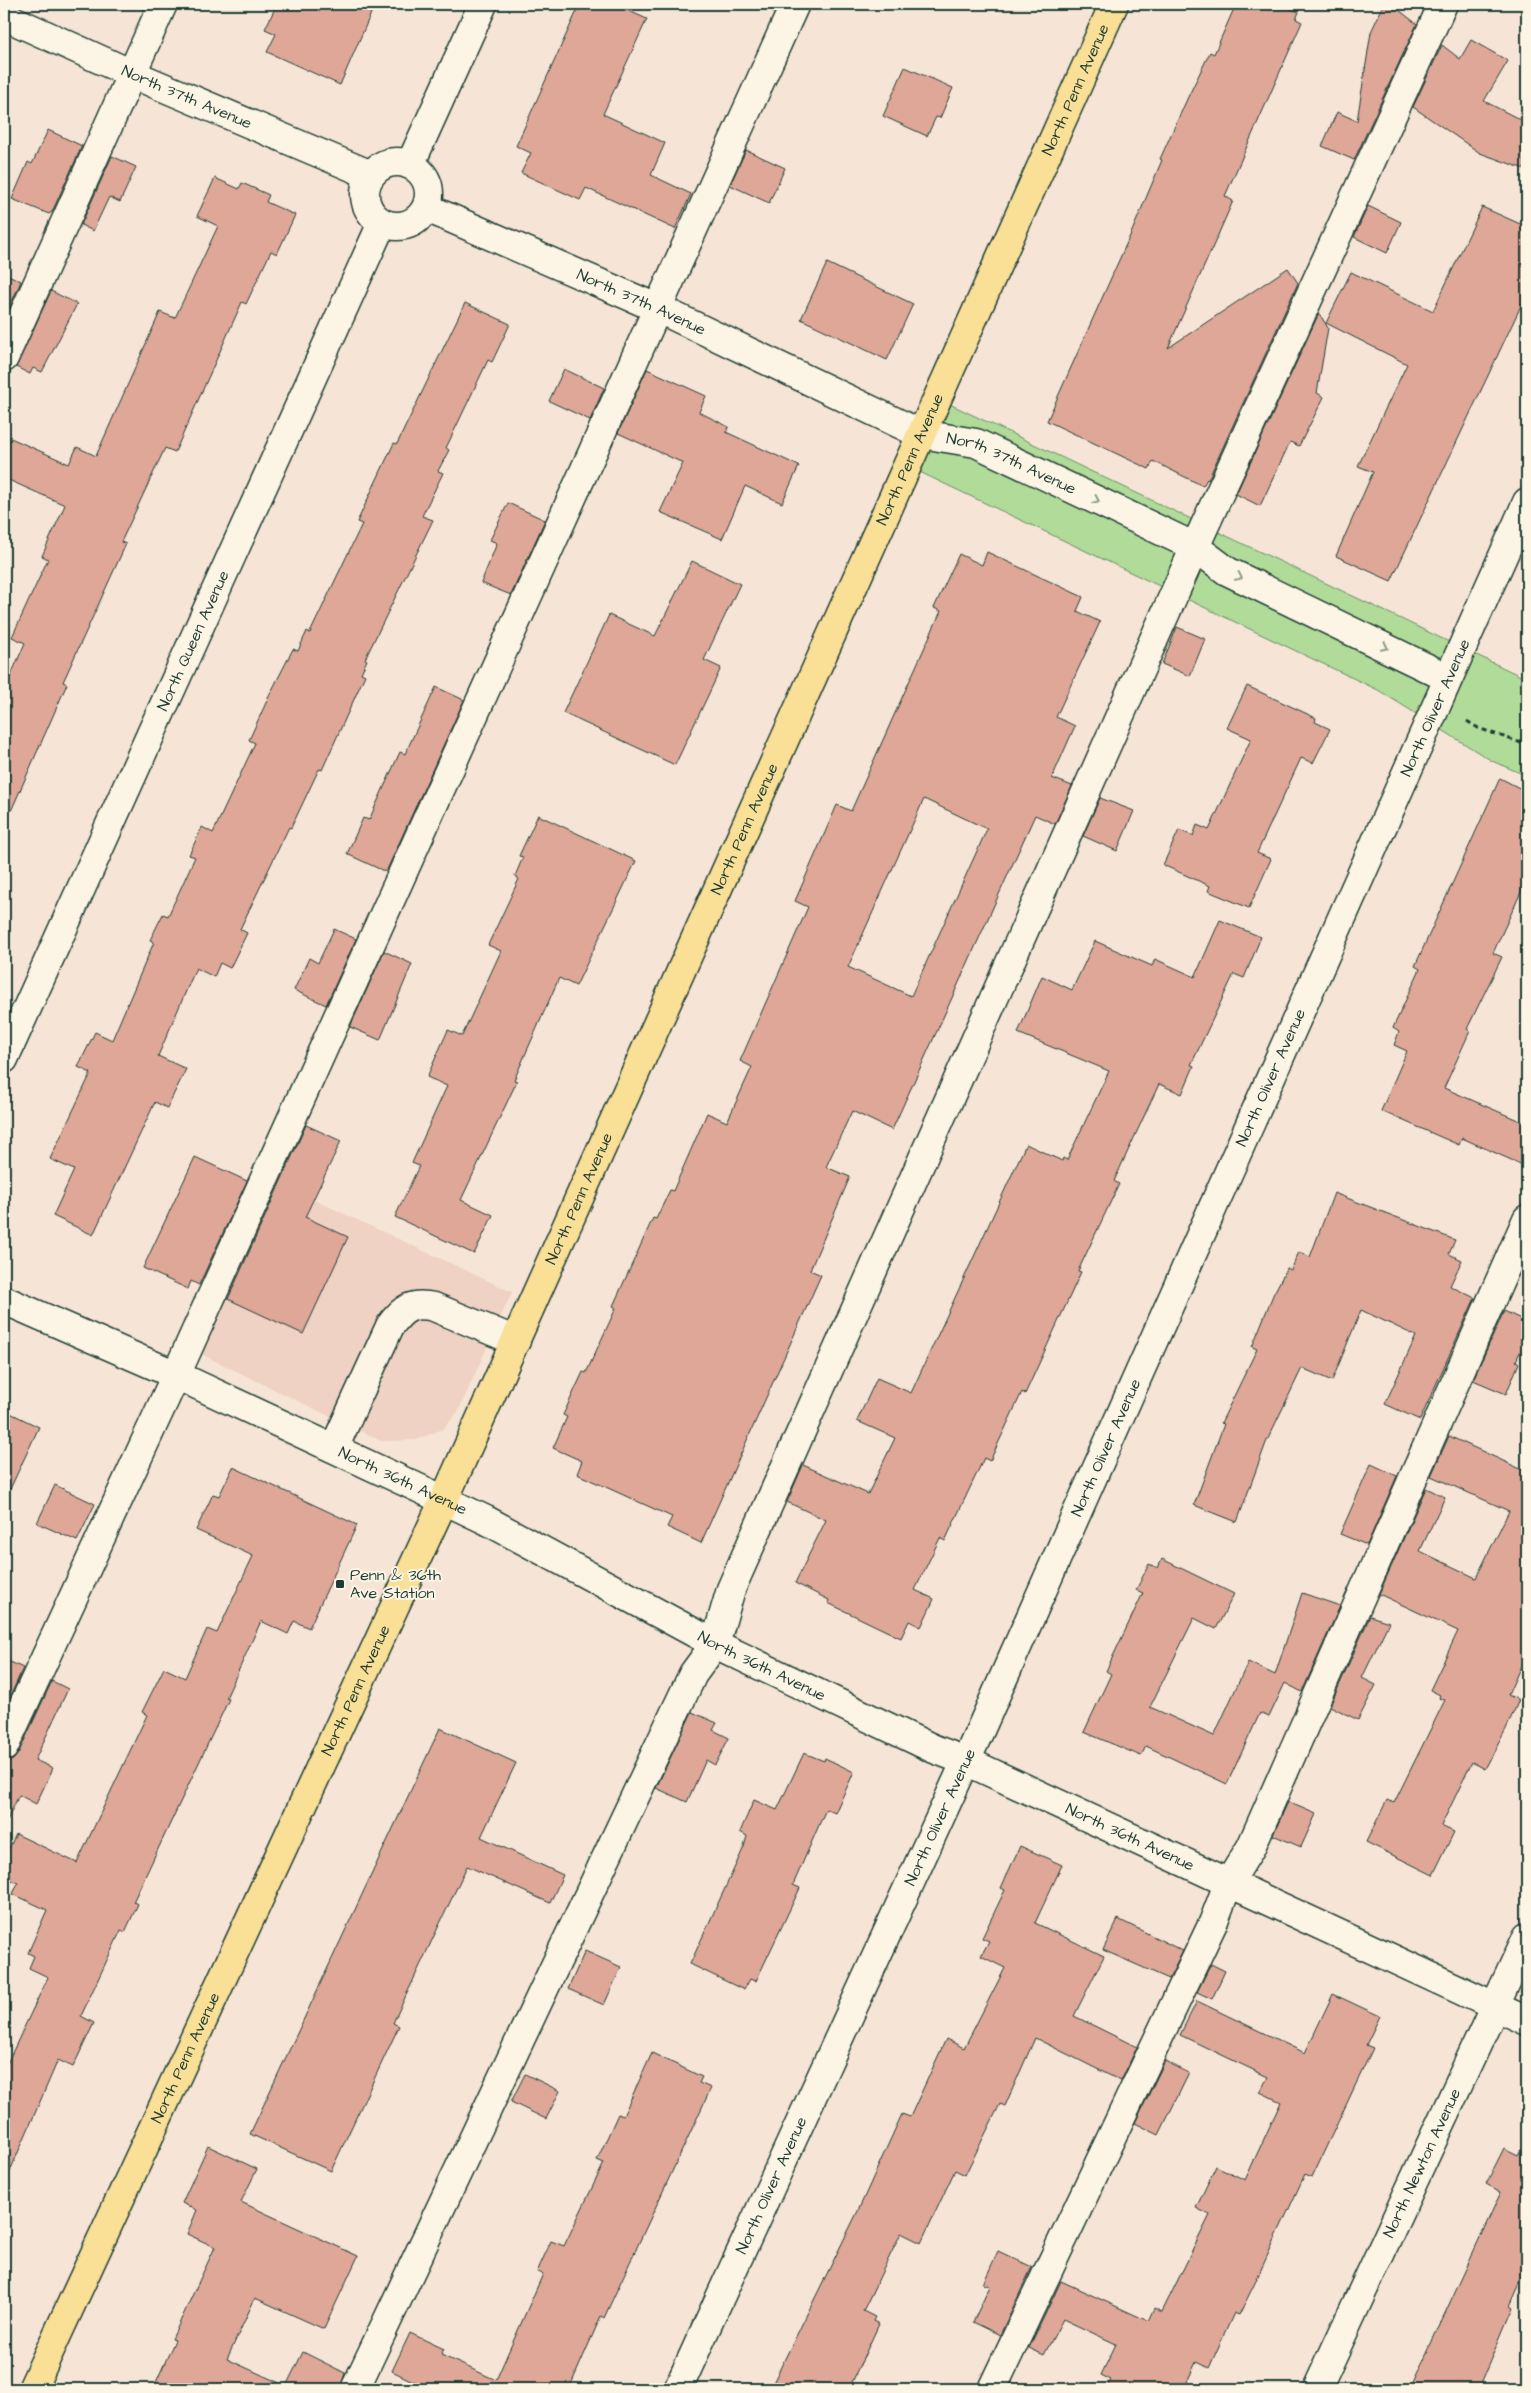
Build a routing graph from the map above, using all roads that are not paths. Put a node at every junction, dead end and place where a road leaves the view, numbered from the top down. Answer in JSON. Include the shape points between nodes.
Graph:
{"nodes":[{"id":1,"x":163,"y":4,"type":"edge"},
{"id":2,"x":483,"y":4,"type":"edge"},
{"id":3,"x":795,"y":4,"type":"edge"},
{"id":4,"x":1114,"y":4,"type":"edge"},
{"id":5,"x":1443,"y":4,"type":"edge"},
{"id":6,"x":4,"y":16,"type":"edge"},
{"id":7,"x":132,"y":74,"type":"junction"},
{"id":8,"x":410,"y":164,"type":"junction"},
{"id":9,"x":371,"y":175,"type":"junction"},
{"id":10,"x":427,"y":208,"type":"junction"},
{"id":11,"x":382,"y":223,"type":"junction"},
{"id":12,"x":659,"y":309,"type":"junction"},
{"id":13,"x":4,"y":358,"type":"edge"},
{"id":14,"x":921,"y":434,"type":"junction"},
{"id":15,"x":1527,"y":502,"type":"edge"},
{"id":16,"x":1195,"y":547,"type":"junction"},
{"id":17,"x":1448,"y":678,"type":"junction"},
{"id":18,"x":4,"y":1059,"type":"edge"},
{"id":19,"x":1527,"y":1219,"type":"edge"},
{"id":20,"x":4,"y":1300,"type":"edge"},
{"id":21,"x":516,"y":1340,"type":"junction"},
{"id":22,"x":176,"y":1375,"type":"junction"},
{"id":23,"x":334,"y":1448,"type":"junction"},
{"id":24,"x":444,"y":1500,"type":"junction"},
{"id":25,"x":715,"y":1644,"type":"junction"},
{"id":26,"x":4,"y":1747,"type":"edge"},
{"id":27,"x":966,"y":1761,"type":"junction"},
{"id":28,"x":1228,"y":1884,"type":"junction"},
{"id":29,"x":1527,"y":1937,"type":"edge"},
{"id":30,"x":1497,"y":2006,"type":"junction"},
{"id":31,"x":1527,"y":2021,"type":"edge"},
{"id":32,"x":32,"y":2389,"type":"edge"},
{"id":33,"x":355,"y":2389,"type":"edge"},
{"id":34,"x":678,"y":2389,"type":"edge"},
{"id":35,"x":992,"y":2389,"type":"edge"},
{"id":36,"x":1317,"y":2389,"type":"edge"}],
"edges":[{"from":1,"to":7,"type":"street"},
{"from":2,"to":8,"type":"street"},
{"from":3,"to":12,"type":"street"},
{"from":4,"to":14,"type":"main road","name":"North Penn Avenue"},
{"from":5,"to":16,"type":"street"},
{"from":6,"to":7,"type":"street","name":"North 37th Avenue"},
{"from":7,"to":9,"type":"street","name":"North 37th Avenue"},
{"from":7,"to":13,"type":"street"},
{"from":8,"to":9,"type":"street","via":[[388,163]]},
{"from":8,"to":10,"type":"street","via":[[428,183],[430,198]]},
{"from":9,"to":11,"type":"street","via":[[366,185],[366,202]]},
{"from":10,"to":11,"type":"street","via":[[421,217],[403,226]]},
{"from":10,"to":12,"type":"street","name":"North 37th Avenue"},
{"from":11,"to":18,"type":"street","name":"North Queen Avenue"},
{"from":12,"to":14,"type":"street","name":"North 37th Avenue"},
{"from":12,"to":22,"type":"street"},
{"from":14,"to":16,"type":"street","name":"North 37th Avenue","one_way":true,"via":[[976,443]]},
{"from":14,"to":21,"type":"main road","name":"North Penn Avenue"},
{"from":15,"to":17,"type":"street","name":"North Oliver Avenue"},
{"from":16,"to":17,"type":"street","name":"North 37th Avenue","one_way":true,"via":[[1227,571]]},
{"from":16,"to":25,"type":"street","via":[[731,1588]]},
{"from":17,"to":27,"type":"street","name":"North Oliver Avenue"},
{"from":19,"to":28,"type":"street","via":[[1255,1838]]},
{"from":20,"to":22,"type":"street","name":"North 36th Avenue"},
{"from":21,"to":23,"type":"street","via":[[434,1307],[409,1306],[390,1326]]},
{"from":21,"to":24,"type":"main road","name":"North Penn Avenue"},
{"from":22,"to":23,"type":"street","name":"North 36th Avenue"},
{"from":22,"to":26,"type":"street"},
{"from":23,"to":24,"type":"street","name":"North 36th Avenue"},
{"from":24,"to":25,"type":"street","name":"North 36th Avenue"},
{"from":24,"to":32,"type":"main road","name":"North Penn Avenue"},
{"from":25,"to":27,"type":"street","name":"North 36th Avenue","via":[[934,1749]]},
{"from":25,"to":33,"type":"street","via":[[693,1674]]},
{"from":27,"to":28,"type":"street","name":"North 36th Avenue"},
{"from":27,"to":34,"type":"street","name":"North Oliver Avenue"},
{"from":28,"to":30,"type":"street","name":"North 36th Avenue"},
{"from":28,"to":35,"type":"street"},
{"from":29,"to":30,"type":"street","name":"North Newton Avenue"},
{"from":30,"to":31,"type":"street","name":"North 36th Avenue"},
{"from":30,"to":36,"type":"street","name":"North Newton Avenue"}]}
